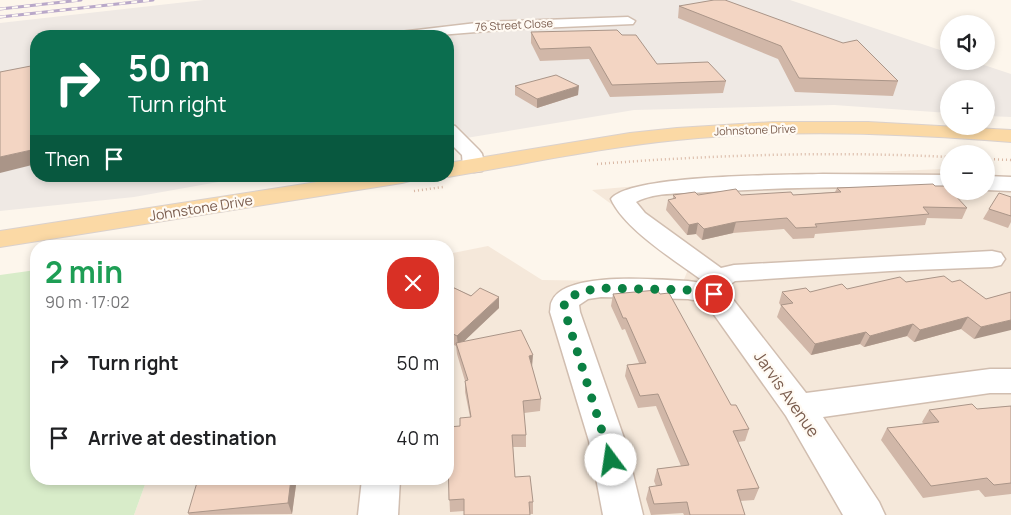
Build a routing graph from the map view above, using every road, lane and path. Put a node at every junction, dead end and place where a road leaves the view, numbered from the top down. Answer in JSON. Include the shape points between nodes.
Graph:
{"nodes":[{"id":1,"x":628,"y":21,"type":"dead end"},
{"id":2,"x":446,"y":30,"type":"edge"},
{"id":3,"x":454,"y":136,"type":"edge"},
{"id":4,"x":1011,"y":136,"type":"edge"},
{"id":5,"x":1011,"y":151,"type":"edge"},
{"id":6,"x":940,"y":157,"type":"edge"},
{"id":7,"x":995,"y":159,"type":"edge"},
{"id":8,"x":1011,"y":160,"type":"edge"},
{"id":9,"x":501,"y":162,"type":"junction"},
{"id":10,"x":592,"y":164,"type":"dead end"},
{"id":11,"x":474,"y":166,"type":"junction"},
{"id":12,"x":454,"y":175,"type":"edge"},
{"id":13,"x":419,"y":182,"type":"edge"},
{"id":14,"x":940,"y":182,"type":"edge"},
{"id":15,"x":995,"y":183,"type":"edge"},
{"id":16,"x":405,"y":184,"type":"edge"},
{"id":17,"x":1011,"y":184,"type":"edge"},
{"id":18,"x":0,"y":239,"type":"edge"},
{"id":19,"x":992,"y":259,"type":"dead end"},
{"id":20,"x":718,"y":283,"type":"junction"},
{"id":21,"x":1011,"y":381,"type":"edge"},
{"id":22,"x":798,"y":407,"type":"junction"},
{"id":23,"x":380,"y":485,"type":"edge"},
{"id":24,"x":378,"y":515,"type":"edge"},
{"id":25,"x":623,"y":515,"type":"edge"},
{"id":26,"x":865,"y":515,"type":"edge"}],
"edges":[{"from":1,"to":2,"type":"street","name":"76 Street Close"},
{"from":3,"to":11,"type":"street","via":[[472,154]]},
{"from":4,"to":9,"type":"main road","name":"Johnstone Drive","via":[[889,128],[750,129],[630,139]]},
{"from":5,"to":9,"type":"main road","name":"Johnstone Drive","via":[[846,143],[761,144]]},
{"from":6,"to":10,"type":"path","via":[[823,154]]},
{"from":7,"to":8,"type":"path"},
{"from":9,"to":11,"type":"main road","name":"Johnstone Drive"},
{"from":11,"to":12,"type":"main road","name":"Johnstone Drive"},
{"from":13,"to":16,"type":"path"},
{"from":14,"to":20,"type":"street","name":"Jarvis Avenue","via":[[771,180],[660,190],[623,199],[636,218]]},
{"from":15,"to":17,"type":"street"},
{"from":16,"to":18,"type":"main road","name":"Johnstone Drive"},
{"from":19,"to":20,"type":"street","via":[[750,272]]},
{"from":20,"to":22,"type":"street","name":"Jarvis Avenue"},
{"from":20,"to":25,"type":"street","via":[[688,290],[600,288],[579,292],[564,302],[606,441]]},
{"from":21,"to":22,"type":"street","via":[[990,381]]},
{"from":22,"to":26,"type":"street","name":"Jarvis Avenue"},
{"from":23,"to":24,"type":"street"}]}
